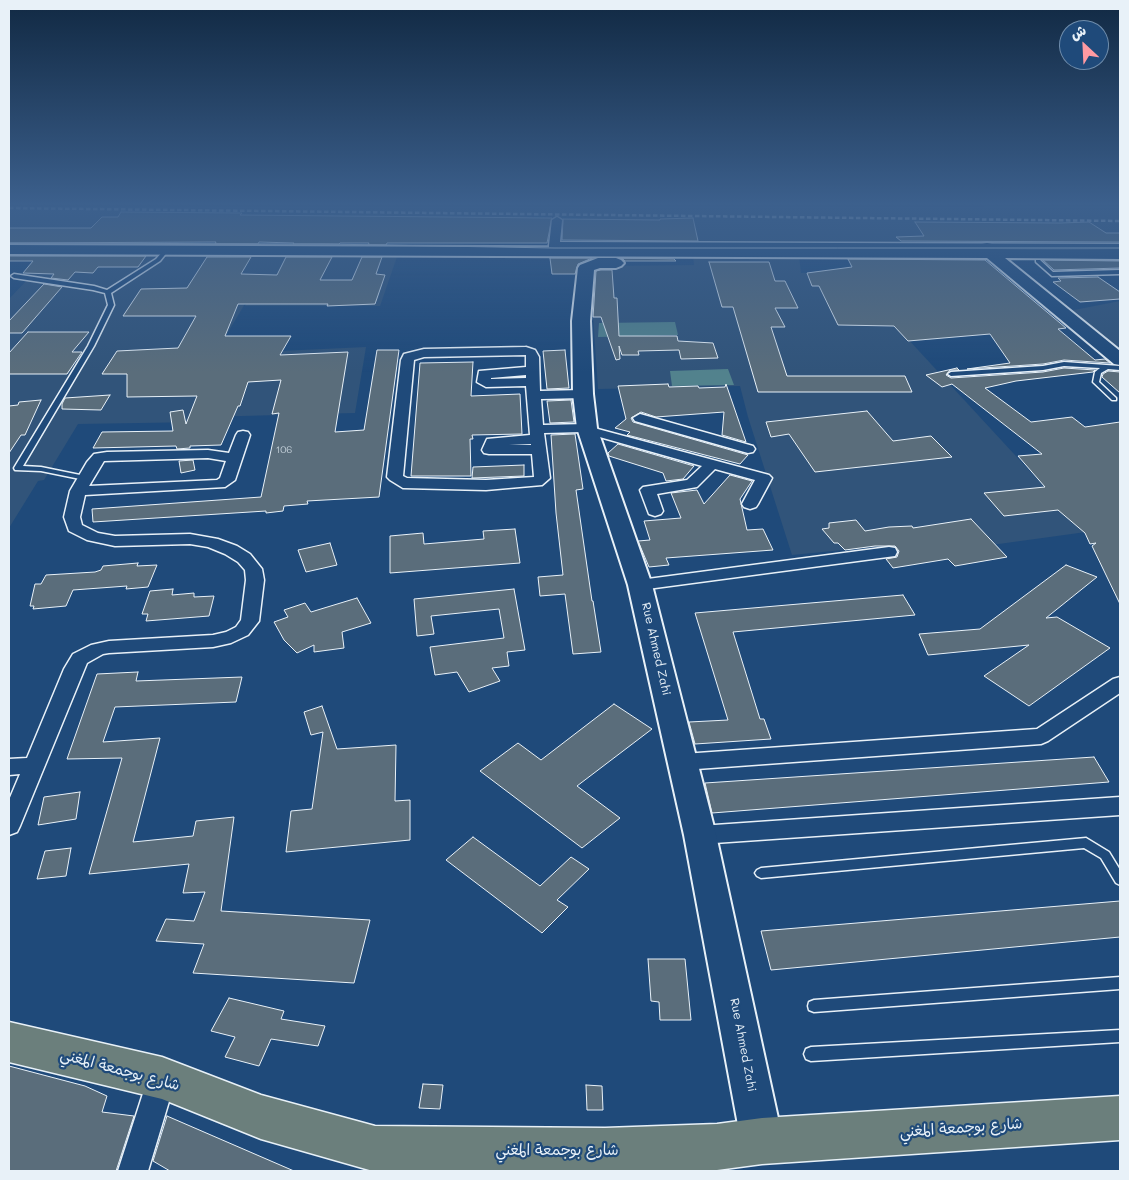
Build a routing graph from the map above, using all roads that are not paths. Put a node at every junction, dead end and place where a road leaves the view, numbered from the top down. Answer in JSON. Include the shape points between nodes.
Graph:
{"nodes":[{"id":1,"x":156,"y":261,"type":"edge"},
{"id":2,"x":686,"y":261,"type":"edge"},
{"id":3,"x":1002,"y":261,"type":"edge"},
{"id":4,"x":1038,"y":261,"type":"dead end"},
{"id":5,"x":1112,"y":272,"type":"junction"},
{"id":6,"x":1120,"y":272,"type":"edge"},
{"id":7,"x":14,"y":276,"type":"dead end"},
{"id":8,"x":1120,"y":279,"type":"edge"},
{"id":9,"x":108,"y":292,"type":"junction"},
{"id":10,"x":1120,"y":360,"type":"edge"},
{"id":11,"x":1105,"y":368,"type":"junction"},
{"id":12,"x":1120,"y":368,"type":"edge"},
{"id":13,"x":951,"y":374,"type":"dead end"},
{"id":14,"x":533,"y":383,"type":"junction"},
{"id":15,"x":583,"y":394,"type":"junction"},
{"id":16,"x":1114,"y":398,"type":"dead end"},
{"id":17,"x":640,"y":418,"type":"dead end"},
{"id":18,"x":668,"y":426,"type":"junction"},
{"id":19,"x":588,"y":429,"type":"junction"},
{"id":20,"x":244,"y":435,"type":"dead end"},
{"id":21,"x":710,"y":438,"type":"junction"},
{"id":22,"x":537,"y":439,"type":"junction"},
{"id":23,"x":647,"y":446,"type":"junction"},
{"id":24,"x":748,"y":449,"type":"dead end"},
{"id":25,"x":235,"y":458,"type":"junction"},
{"id":26,"x":691,"y":458,"type":"junction"},
{"id":27,"x":712,"y":464,"type":"junction"},
{"id":28,"x":81,"y":485,"type":"junction"},
{"id":29,"x":750,"y":504,"type":"dead end"},
{"id":30,"x":655,"y":510,"type":"dead end"},
{"id":31,"x":889,"y":552,"type":"dead end"},
{"id":32,"x":640,"y":585,"type":"junction"},
{"id":33,"x":1120,"y":684,"type":"edge"},
{"id":34,"x":683,"y":762,"type":"junction"},
{"id":35,"x":34,"y":766,"type":"junction"},
{"id":36,"x":9,"y":767,"type":"edge"},
{"id":37,"x":1120,"y":806,"type":"edge"},
{"id":38,"x":9,"y":826,"type":"edge"},
{"id":39,"x":700,"y":835,"type":"junction"},
{"id":40,"x":761,"y":873,"type":"dead end"},
{"id":41,"x":1120,"y":880,"type":"edge"},
{"id":42,"x":1120,"y":983,"type":"edge"},
{"id":43,"x":814,"y":1006,"type":"dead end"},
{"id":44,"x":1120,"y":1036,"type":"edge"},
{"id":45,"x":9,"y":1042,"type":"edge"},
{"id":46,"x":811,"y":1054,"type":"dead end"},
{"id":47,"x":162,"y":1078,"type":"junction"},
{"id":48,"x":1120,"y":1118,"type":"edge"},
{"id":49,"x":762,"y":1142,"type":"junction"},
{"id":50,"x":718,"y":1159,"type":"edge"},
{"id":51,"x":133,"y":1171,"type":"edge"}],
"edges":[{"from":1,"to":9,"type":"lane"},
{"from":2,"to":15,"type":"main road","name":"Rue Ahmed Zahi","via":[[598,263],[586,268],[581,321]]},
{"from":3,"to":10,"type":"main road"},
{"from":4,"to":5,"type":"lane","via":[[1052,274]]},
{"from":5,"to":6,"type":"lane"},
{"from":5,"to":8,"type":"lane"},
{"from":7,"to":9,"type":"lane"},
{"from":9,"to":28,"type":"lane","via":[[111,305],[96,337],[18,468],[41,469]]},
{"from":11,"to":12,"type":"lane"},
{"from":11,"to":13,"type":"lane","via":[[1064,364]]},
{"from":11,"to":16,"type":"lane","via":[[1098,372],[1096,382]]},
{"from":14,"to":15,"type":"street"},
{"from":14,"to":22,"type":"street"},
{"from":14,"to":22,"type":"street","via":[[533,357],[526,351],[424,353],[410,357],[407,360],[395,477],[403,483],[530,484],[542,478]]},
{"from":15,"to":19,"type":"main road","name":"Rue Ahmed Zahi"},
{"from":17,"to":18,"type":"street"},
{"from":18,"to":21,"type":"street"},
{"from":18,"to":23,"type":"street"},
{"from":19,"to":22,"type":"street"},
{"from":19,"to":23,"type":"street"},
{"from":19,"to":32,"type":"main road","name":"Rue Ahmed Zahi"},
{"from":20,"to":25,"type":"street"},
{"from":21,"to":24,"type":"street"},
{"from":21,"to":26,"type":"street"},
{"from":23,"to":26,"type":"street"},
{"from":25,"to":28,"type":"street","via":[[208,454],[107,456],[94,462]]},
{"from":25,"to":28,"type":"street","via":[[227,480],[220,484]]},
{"from":26,"to":27,"type":"street"},
{"from":27,"to":29,"type":"street","via":[[764,478]]},
{"from":27,"to":30,"type":"street","via":[[692,484],[648,490]]},
{"from":28,"to":35,"type":"street","via":[[72,517],[75,528],[92,537],[115,540],[190,539],[212,543],[244,558],[253,569],[255,580],[250,621],[231,637],[213,641],[110,647],[88,653],[74,668]]},
{"from":31,"to":32,"type":"street"},
{"from":32,"to":34,"type":"main road","name":"Rue Ahmed Zahi"},
{"from":33,"to":34,"type":"street","via":[[1041,736]]},
{"from":34,"to":39,"type":"main road","name":"Rue Ahmed Zahi"},
{"from":35,"to":36,"type":"street"},
{"from":35,"to":38,"type":"street"},
{"from":37,"to":39,"type":"street"},
{"from":39,"to":49,"type":"main road","name":"Rue Ahmed Zahi"},
{"from":40,"to":41,"type":"lane","via":[[1086,843],[1105,855]]},
{"from":42,"to":43,"type":"lane"},
{"from":44,"to":46,"type":"lane"},
{"from":45,"to":47,"type":"main road","name":"شارع بوجمعة المغني"},
{"from":47,"to":50,"type":"main road","name":"شارع بوجمعة المغني","via":[[261,1117],[375,1149],[605,1151]]},
{"from":47,"to":51,"type":"street"},
{"from":48,"to":49,"type":"main road","name":"شارع بوجمعة المغني"},
{"from":49,"to":50,"type":"main road","name":"شارع بوجمعة المغني"}]}
